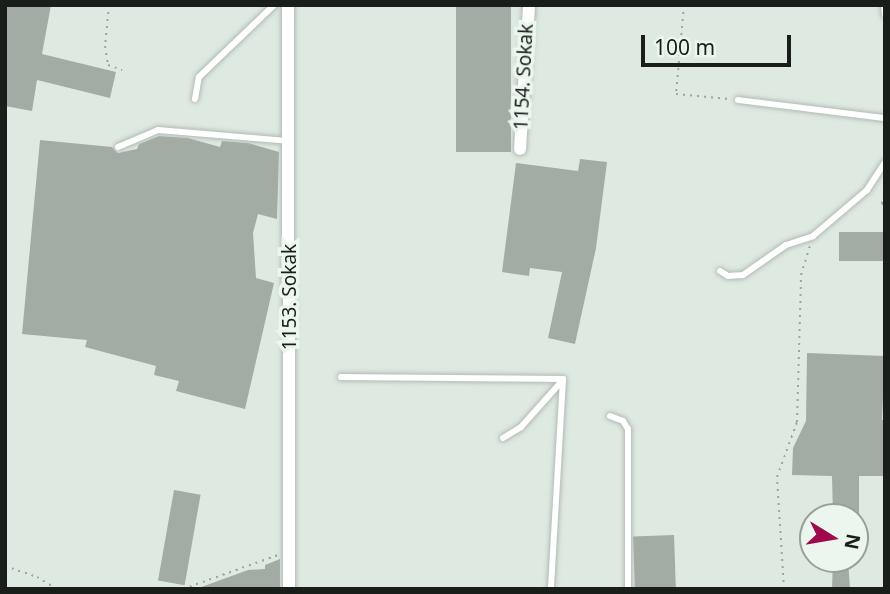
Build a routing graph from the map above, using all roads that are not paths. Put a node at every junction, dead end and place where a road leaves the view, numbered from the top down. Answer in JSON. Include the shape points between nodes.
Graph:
{"nodes":[{"id":1,"x":274,"y":5,"type":"edge"},
{"id":2,"x":288,"y":5,"type":"edge"},
{"id":3,"x":528,"y":5,"type":"edge"},
{"id":4,"x":884,"y":5,"type":"edge"},
{"id":5,"x":885,"y":15,"type":"edge"},
{"id":6,"x":195,"y":99,"type":"dead end"},
{"id":7,"x":738,"y":100,"type":"road end"},
{"id":8,"x":885,"y":118,"type":"edge"},
{"id":9,"x":290,"y":141,"type":"junction"},
{"id":10,"x":118,"y":147,"type":"dead end"},
{"id":11,"x":520,"y":149,"type":"dead end"},
{"id":12,"x":885,"y":162,"type":"edge"},
{"id":13,"x":720,"y":271,"type":"dead end"},
{"id":14,"x":341,"y":377,"type":"dead end"},
{"id":15,"x":563,"y":379,"type":"junction"},
{"id":16,"x":610,"y":416,"type":"dead end"},
{"id":17,"x":503,"y":438,"type":"dead end"},
{"id":18,"x":289,"y":589,"type":"edge"},
{"id":19,"x":551,"y":589,"type":"edge"},
{"id":20,"x":628,"y":589,"type":"edge"}],
"edges":[{"from":1,"to":6,"type":"lane","via":[[199,77]]},
{"from":2,"to":9,"type":"street","name":"1153. Sokak"},
{"from":3,"to":11,"type":"street","name":"1154. Sokak"},
{"from":4,"to":5,"type":"lane"},
{"from":7,"to":8,"type":"lane"},
{"from":9,"to":10,"type":"lane","via":[[158,130]]},
{"from":9,"to":18,"type":"street","name":"1153. Sokak"},
{"from":12,"to":13,"type":"lane","via":[[867,190],[813,236],[786,245],[743,275],[728,276]]},
{"from":14,"to":15,"type":"lane"},
{"from":15,"to":17,"type":"lane","via":[[521,427]]},
{"from":15,"to":19,"type":"lane"},
{"from":16,"to":20,"type":"lane","via":[[623,421],[628,429]]}]}
